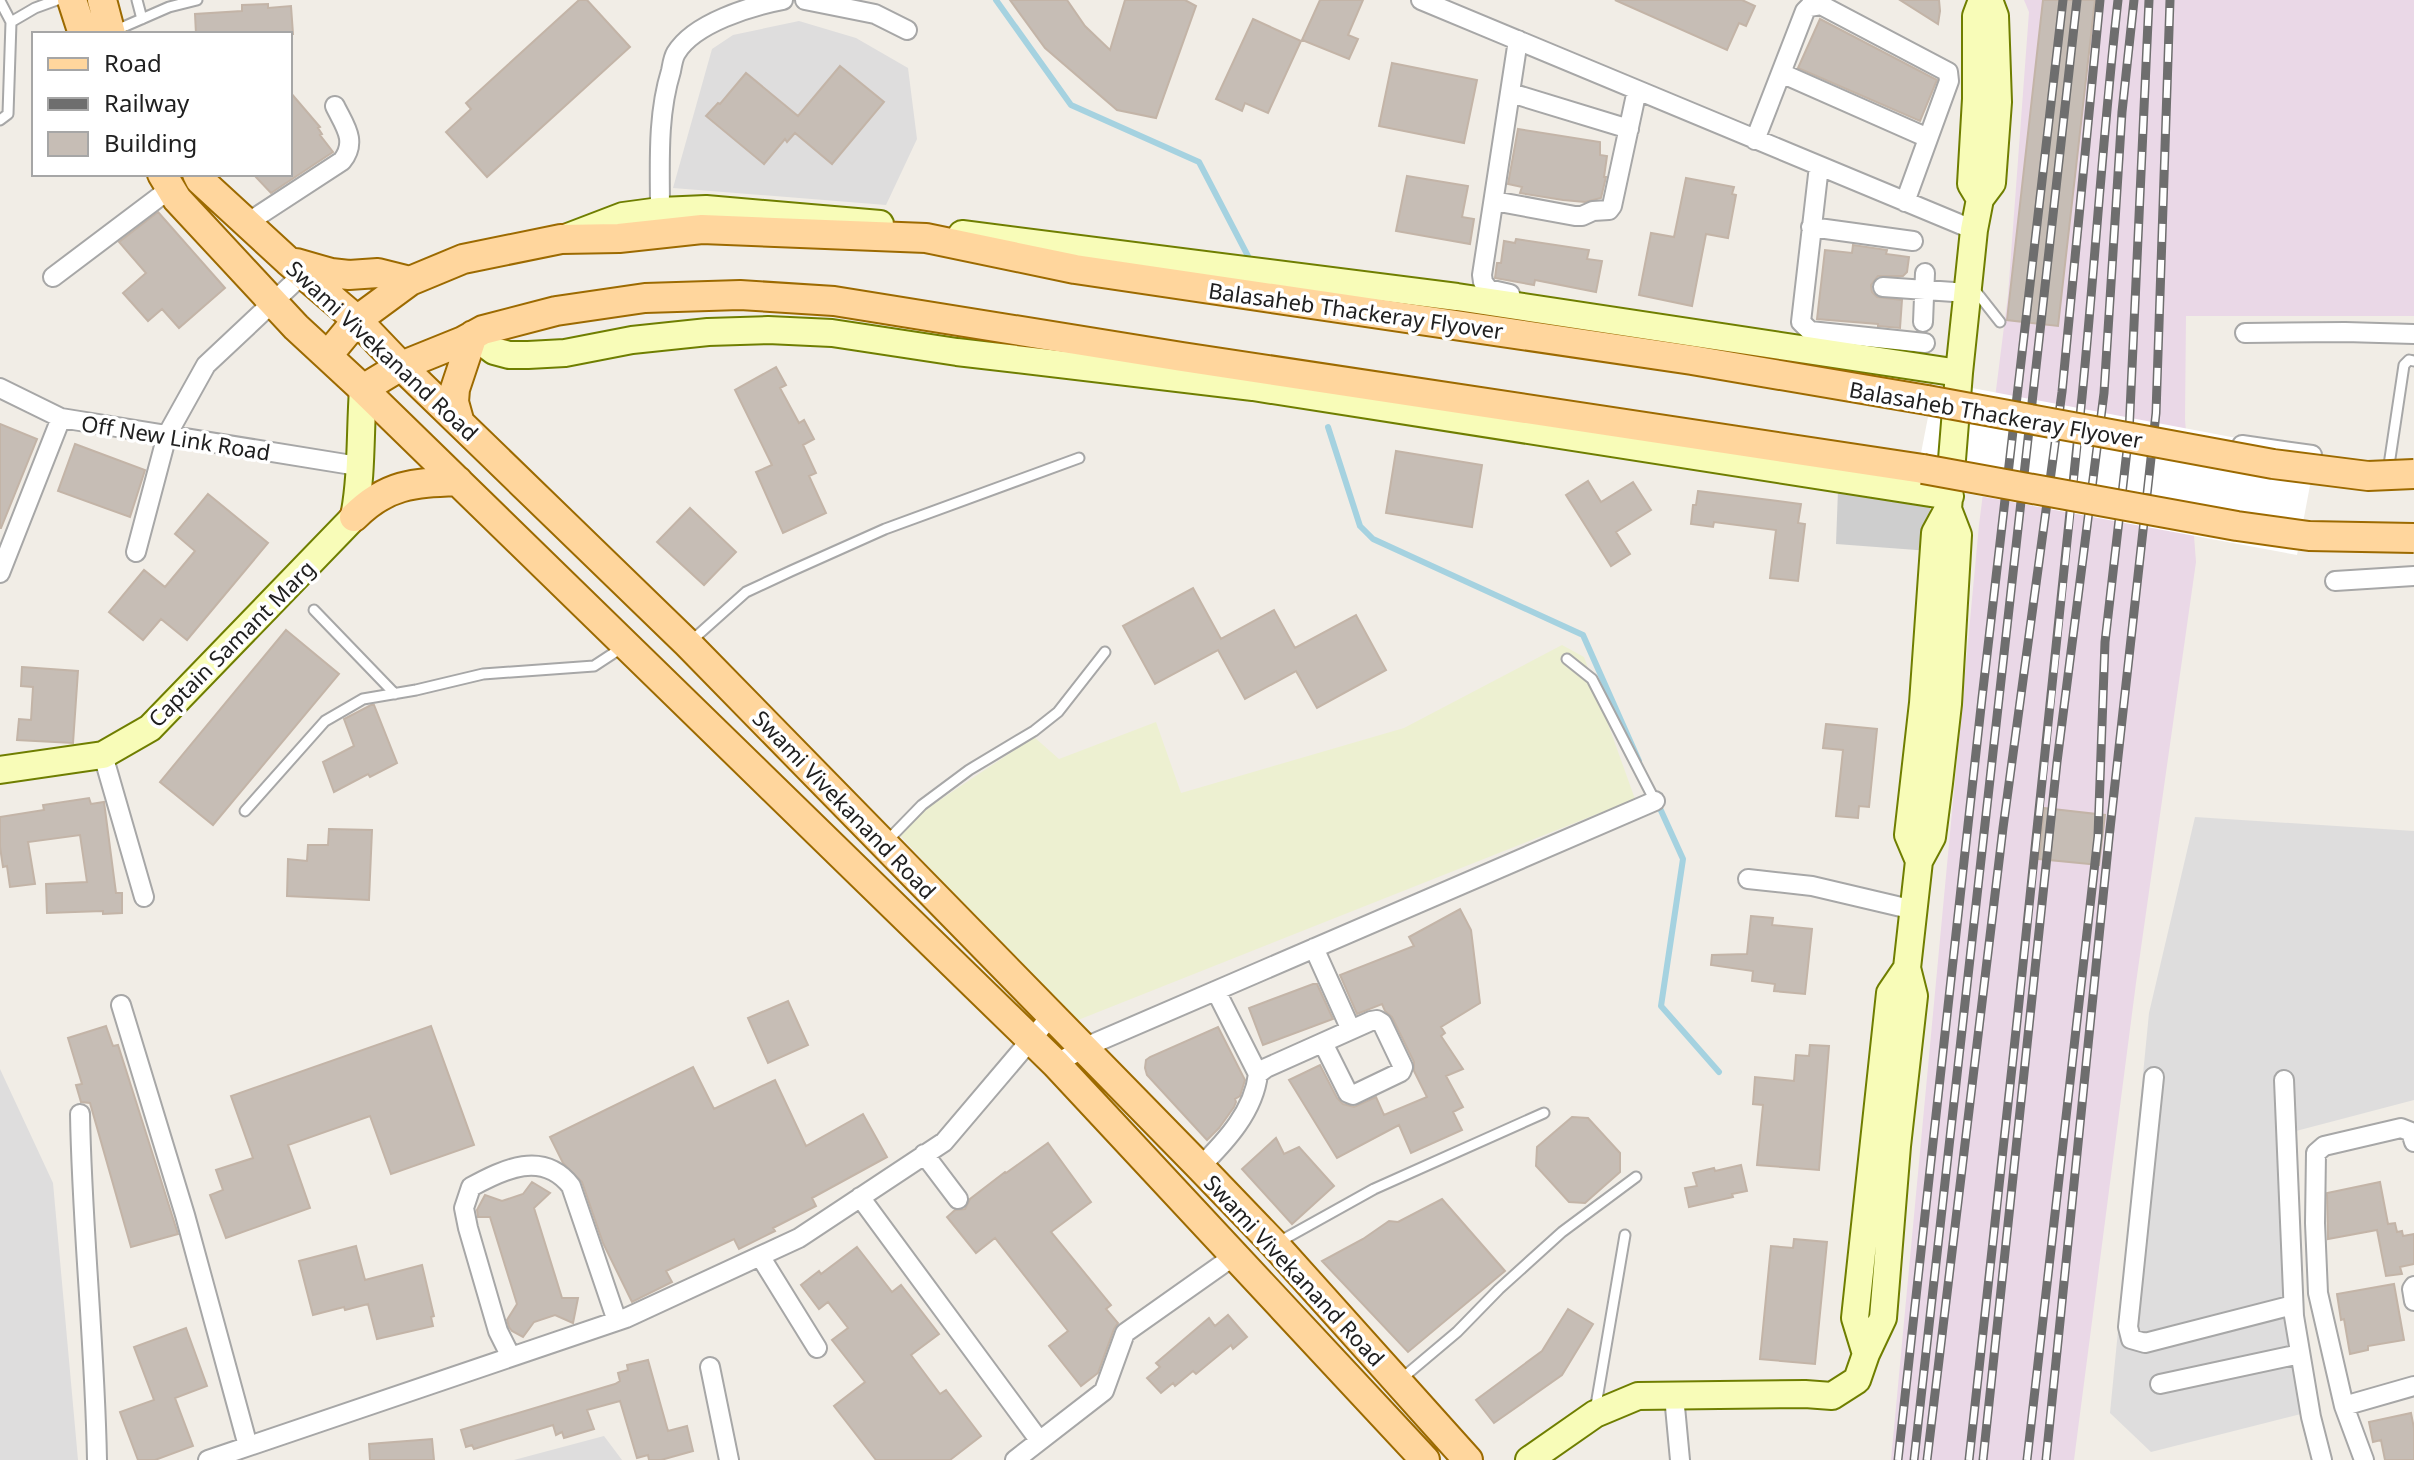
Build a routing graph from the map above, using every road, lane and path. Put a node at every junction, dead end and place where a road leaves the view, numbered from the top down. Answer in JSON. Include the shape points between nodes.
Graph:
{"nodes":[{"id":1,"x":57,"y":0,"type":"edge"},
{"id":2,"x":72,"y":0,"type":"edge"},
{"id":3,"x":102,"y":0,"type":"edge"},
{"id":4,"x":137,"y":0,"type":"edge"},
{"id":5,"x":197,"y":0,"type":"edge"},
{"id":6,"x":783,"y":0,"type":"edge"},
{"id":7,"x":805,"y":0,"type":"edge"},
{"id":8,"x":1421,"y":0,"type":"edge"},
{"id":9,"x":1982,"y":0,"type":"edge"},
{"id":10,"x":1989,"y":0,"type":"edge"},
{"id":11,"x":0,"y":1,"type":"edge"},
{"id":12,"x":142,"y":19,"type":"junction"},
{"id":13,"x":11,"y":22,"type":"junction"},
{"id":14,"x":907,"y":30,"type":"dead end"},
{"id":15,"x":101,"y":32,"type":"edge"},
{"id":16,"x":103,"y":32,"type":"edge"},
{"id":17,"x":108,"y":32,"type":"edge"},
{"id":18,"x":1518,"y":40,"type":"junction"},
{"id":19,"x":1781,"y":73,"type":"junction"},
{"id":20,"x":1637,"y":90,"type":"junction"},
{"id":21,"x":1511,"y":93,"type":"junction"},
{"id":22,"x":335,"y":106,"type":"dead end"},
{"id":23,"x":0,"y":120,"type":"edge"},
{"id":24,"x":1629,"y":129,"type":"junction"},
{"id":25,"x":1928,"y":138,"type":"junction"},
{"id":26,"x":1755,"y":140,"type":"junction"},
{"id":27,"x":1819,"y":166,"type":"junction"},
{"id":28,"x":199,"y":176,"type":"edge"},
{"id":29,"x":166,"y":181,"type":"edge"},
{"id":30,"x":1980,"y":199,"type":"junction"},
{"id":31,"x":1494,"y":201,"type":"junction"},
{"id":32,"x":1905,"y":202,"type":"junction"},
{"id":33,"x":660,"y":211,"type":"junction"},
{"id":34,"x":247,"y":223,"type":"junction"},
{"id":35,"x":1811,"y":227,"type":"junction"},
{"id":36,"x":1974,"y":230,"type":"junction"},
{"id":37,"x":561,"y":239,"type":"junction"},
{"id":38,"x":1913,"y":241,"type":"dead end"},
{"id":39,"x":295,"y":268,"type":"junction"},
{"id":40,"x":53,"y":277,"type":"dead end"},
{"id":41,"x":410,"y":281,"type":"junction"},
{"id":42,"x":1925,"y":282,"type":"junction"},
{"id":43,"x":1883,"y":287,"type":"dead end"},
{"id":44,"x":1969,"y":288,"type":"junction"},
{"id":45,"x":272,"y":302,"type":"junction"},
{"id":46,"x":1596,"y":306,"type":"dead end"},
{"id":47,"x":357,"y":320,"type":"junction"},
{"id":48,"x":1923,"y":322,"type":"dead end"},
{"id":49,"x":2000,"y":322,"type":"dead end"},
{"id":50,"x":2245,"y":333,"type":"dead end"},
{"id":51,"x":2414,"y":334,"type":"edge"},
{"id":52,"x":473,"y":335,"type":"junction"},
{"id":53,"x":1925,"y":343,"type":"dead end"},
{"id":54,"x":328,"y":355,"type":"junction"},
{"id":55,"x":2414,"y":361,"type":"edge"},
{"id":56,"x":401,"y":366,"type":"junction"},
{"id":57,"x":1959,"y":373,"type":"junction"},
{"id":58,"x":0,"y":388,"type":"edge"},
{"id":59,"x":363,"y":389,"type":"junction"},
{"id":60,"x":61,"y":418,"type":"junction"},
{"id":61,"x":459,"y":420,"type":"junction"},
{"id":62,"x":167,"y":435,"type":"junction"},
{"id":63,"x":2232,"y":443,"type":"dead end"},
{"id":64,"x":1079,"y":458,"type":"dead end"},
{"id":65,"x":2414,"y":461,"type":"edge"},
{"id":66,"x":358,"y":466,"type":"junction"},
{"id":67,"x":2402,"y":470,"type":"edge"},
{"id":68,"x":458,"y":481,"type":"junction"},
{"id":69,"x":1949,"y":503,"type":"junction"},
{"id":70,"x":354,"y":517,"type":"junction"},
{"id":71,"x":2414,"y":538,"type":"edge"},
{"id":72,"x":136,"y":552,"type":"dead end"},
{"id":73,"x":0,"y":573,"type":"edge"},
{"id":74,"x":2414,"y":576,"type":"edge"},
{"id":75,"x":2335,"y":581,"type":"dead end"},
{"id":76,"x":314,"y":610,"type":"dead end"},
{"id":77,"x":688,"y":644,"type":"junction"},
{"id":78,"x":626,"y":645,"type":"junction"},
{"id":79,"x":1105,"y":652,"type":"dead end"},
{"id":80,"x":1567,"y":659,"type":"dead end"},
{"id":81,"x":1938,"y":671,"type":"junction"},
{"id":82,"x":395,"y":694,"type":"junction"},
{"id":83,"x":103,"y":755,"type":"junction"},
{"id":84,"x":0,"y":770,"type":"edge"},
{"id":85,"x":1655,"y":801,"type":"joint"},
{"id":86,"x":245,"y":811,"type":"dead end"},
{"id":87,"x":883,"y":844,"type":"junction"},
{"id":88,"x":1748,"y":879,"type":"dead end"},
{"id":89,"x":144,"y":897,"type":"dead end"},
{"id":90,"x":1914,"y":910,"type":"junction"},
{"id":91,"x":1314,"y":948,"type":"junction"},
{"id":92,"x":1216,"y":991,"type":"junction"},
{"id":93,"x":121,"y":1005,"type":"dead end"},
{"id":94,"x":1051,"y":1016,"type":"junction"},
{"id":95,"x":1351,"y":1030,"type":"junction"},
{"id":96,"x":1031,"y":1039,"type":"junction"},
{"id":97,"x":1323,"y":1043,"type":"junction"},
{"id":98,"x":1083,"y":1048,"type":"junction"},
{"id":99,"x":1056,"y":1064,"type":"junction"},
{"id":100,"x":1258,"y":1074,"type":"junction"},
{"id":101,"x":2154,"y":1077,"type":"dead end"},
{"id":102,"x":2284,"y":1080,"type":"dead end"},
{"id":103,"x":1544,"y":1113,"type":"dead end"},
{"id":104,"x":80,"y":1114,"type":"dead end"},
{"id":105,"x":2414,"y":1142,"type":"edge"},
{"id":106,"x":924,"y":1154,"type":"junction"},
{"id":107,"x":1200,"y":1167,"type":"junction"},
{"id":108,"x":1636,"y":1177,"type":"dead end"},
{"id":109,"x":860,"y":1197,"type":"junction"},
{"id":110,"x":958,"y":1199,"type":"dead end"},
{"id":111,"x":1625,"y":1235,"type":"dead end"},
{"id":112,"x":1275,"y":1245,"type":"junction"},
{"id":113,"x":760,"y":1256,"type":"junction"},
{"id":114,"x":1234,"y":1256,"type":"junction"},
{"id":115,"x":2414,"y":1286,"type":"edge"},
{"id":116,"x":2414,"y":1301,"type":"edge"},
{"id":117,"x":2293,"y":1305,"type":"junction"},
{"id":118,"x":617,"y":1321,"type":"junction"},
{"id":119,"x":817,"y":1348,"type":"dead end"},
{"id":120,"x":2300,"y":1354,"type":"junction"},
{"id":121,"x":511,"y":1357,"type":"junction"},
{"id":122,"x":710,"y":1367,"type":"dead end"},
{"id":123,"x":1398,"y":1382,"type":"junction"},
{"id":124,"x":2160,"y":1384,"type":"dead end"},
{"id":125,"x":2414,"y":1386,"type":"edge"},
{"id":126,"x":1674,"y":1396,"type":"junction"},
{"id":127,"x":2344,"y":1406,"type":"junction"},
{"id":128,"x":1595,"y":1414,"type":"junction"},
{"id":129,"x":1039,"y":1440,"type":"junction"},
{"id":130,"x":248,"y":1446,"type":"junction"},
{"id":131,"x":97,"y":1460,"type":"edge"},
{"id":132,"x":208,"y":1460,"type":"edge"},
{"id":133,"x":729,"y":1460,"type":"edge"},
{"id":134,"x":1015,"y":1460,"type":"edge"},
{"id":135,"x":1425,"y":1460,"type":"edge"},
{"id":136,"x":1468,"y":1460,"type":"edge"},
{"id":137,"x":1529,"y":1460,"type":"edge"},
{"id":138,"x":1680,"y":1460,"type":"edge"},
{"id":139,"x":2322,"y":1460,"type":"edge"},
{"id":140,"x":2364,"y":1460,"type":"edge"}],
"edges":[{"from":1,"to":13,"type":"lane"},
{"from":2,"to":15,"type":"main road"},
{"from":3,"to":16,"type":"main road"},
{"from":4,"to":12,"type":"lane"},
{"from":5,"to":12,"type":"lane"},
{"from":6,"to":33,"type":"street","via":[[703,27],[676,53],[661,127]]},
{"from":7,"to":14,"type":"street","via":[[875,14]]},
{"from":8,"to":18,"type":"street"},
{"from":9,"to":30,"type":"street","via":[[1976,16],[1971,184]]},
{"from":10,"to":30,"type":"street","via":[[1995,16],[1998,102],[1992,183]]},
{"from":11,"to":13,"type":"lane"},
{"from":12,"to":17,"type":"lane"},
{"from":13,"to":23,"type":"lane","via":[[8,114]]},
{"from":18,"to":20,"type":"street"},
{"from":18,"to":21,"type":"street"},
{"from":19,"to":25,"type":"street"},
{"from":19,"to":25,"type":"street","via":[[1805,11],[1821,5],[1948,72]]},
{"from":19,"to":26,"type":"street"},
{"from":20,"to":24,"type":"street"},
{"from":20,"to":26,"type":"street"},
{"from":21,"to":24,"type":"street"},
{"from":21,"to":31,"type":"street"},
{"from":22,"to":34,"type":"street","via":[[350,137],[349,153]]},
{"from":24,"to":31,"type":"street","via":[[1609,210],[1575,216]]},
{"from":25,"to":32,"type":"street"},
{"from":26,"to":27,"type":"street"},
{"from":27,"to":32,"type":"street"},
{"from":27,"to":35,"type":"street"},
{"from":28,"to":34,"type":"main road","name":"Swami Vivekanand Road"},
{"from":29,"to":40,"type":"street"},
{"from":29,"to":45,"type":"main road","name":"Swami Vivekanand Road"},
{"from":30,"to":36,"type":"street"},
{"from":31,"to":46,"type":"street","via":[[1482,275],[1488,289]]},
{"from":32,"to":36,"type":"street"},
{"from":33,"to":37,"type":"street","via":[[623,216]]},
{"from":33,"to":57,"type":"street","via":[[706,209],[827,219],[1165,259],[1473,299]]},
{"from":34,"to":39,"type":"main road","name":"Swami Vivekanand Road"},
{"from":35,"to":38,"type":"street"},
{"from":35,"to":53,"type":"street","via":[[1800,317],[1805,328]]},
{"from":36,"to":44,"type":"street"},
{"from":37,"to":41,"type":"main road","name":"Balasaheb Thackeray Flyover","via":[[463,259]]},
{"from":37,"to":67,"type":"main road","name":"Balasaheb Thackeray Flyover","bridge":true,"via":[[702,229],[926,238],[1075,269],[1692,360],[2273,464],[2368,476]]},
{"from":39,"to":41,"type":"main road","via":[[378,273]]},
{"from":39,"to":45,"type":"street"},
{"from":39,"to":47,"type":"main road","name":"Swami Vivekanand Road"},
{"from":41,"to":47,"type":"main road","name":"Balasaheb Thackeray Flyover"},
{"from":42,"to":43,"type":"street"},
{"from":42,"to":44,"type":"street"},
{"from":42,"to":48,"type":"street"},
{"from":44,"to":49,"type":"lane"},
{"from":44,"to":57,"type":"street"},
{"from":45,"to":54,"type":"main road","name":"Swami Vivekanand Road"},
{"from":45,"to":62,"type":"street","via":[[206,365]]},
{"from":47,"to":54,"type":"main road","name":"Balasaheb Thackeray Flyover"},
{"from":47,"to":56,"type":"main road","name":"Swami Vivekanand Road"},
{"from":50,"to":51,"type":"street"},
{"from":52,"to":56,"type":"main road"},
{"from":52,"to":61,"type":"main road","via":[[455,389]]},
{"from":52,"to":69,"type":"street","via":[[494,351],[528,355],[708,332],[832,333],[1253,387]]},
{"from":52,"to":71,"type":"main road","bridge":true,"via":[[556,311],[645,298],[740,295],[834,301],[1923,469],[2237,526],[2309,536]]},
{"from":54,"to":59,"type":"main road","name":"Swami Vivekanand Road"},
{"from":55,"to":67,"type":"lane","via":[[2404,365]]},
{"from":56,"to":59,"type":"main road"},
{"from":56,"to":61,"type":"main road","name":"Swami Vivekanand Road"},
{"from":57,"to":69,"type":"street"},
{"from":58,"to":60,"type":"street","name":"Off New Link Road"},
{"from":59,"to":66,"type":"street"},
{"from":59,"to":68,"type":"main road","name":"Swami Vivekanand Road"},
{"from":60,"to":62,"type":"street","name":"Off New Link Road"},
{"from":60,"to":73,"type":"street"},
{"from":61,"to":77,"type":"main road","name":"Swami Vivekanand Road"},
{"from":62,"to":66,"type":"street","name":"Off New Link Road"},
{"from":62,"to":72,"type":"street"},
{"from":63,"to":67,"type":"street"},
{"from":64,"to":77,"type":"lane","via":[[885,529],[746,592]]},
{"from":65,"to":67,"type":"street"},
{"from":66,"to":70,"type":"street"},
{"from":68,"to":70,"type":"main road","via":[[400,486]]},
{"from":68,"to":78,"type":"main road","name":"Swami Vivekanand Road"},
{"from":69,"to":81,"type":"street","via":[[1958,535]]},
{"from":69,"to":81,"type":"street","via":[[1935,533]]},
{"from":70,"to":83,"type":"street","name":"Captain Samant Marg","via":[[150,728]]},
{"from":74,"to":75,"type":"street"},
{"from":76,"to":82,"type":"lane"},
{"from":77,"to":87,"type":"main road","name":"Swami Vivekanand Road"},
{"from":78,"to":82,"type":"lane","via":[[594,666],[483,674]]},
{"from":78,"to":96,"type":"main road","name":"Swami Vivekanand Road"},
{"from":79,"to":87,"type":"lane","via":[[1058,712],[922,805]]},
{"from":80,"to":85,"type":"lane","via":[[1592,679]]},
{"from":81,"to":90,"type":"street","via":[[1927,781],[1908,835],[1919,861]]},
{"from":82,"to":86,"type":"lane","via":[[363,699],[325,721]]},
{"from":83,"to":84,"type":"street","name":"Captain Samant Marg"},
{"from":83,"to":89,"type":"street"},
{"from":85,"to":91,"type":"street"},
{"from":87,"to":94,"type":"main road","name":"Swami Vivekanand Road"},
{"from":88,"to":90,"type":"street","via":[[1812,886]]},
{"from":90,"to":126,"type":"street","via":[[1907,968],[1890,993],[1895,1059],[1880,1199],[1883,1318],[1857,1380],[1832,1396]]},
{"from":91,"to":92,"type":"street"},
{"from":91,"to":95,"type":"street"},
{"from":92,"to":98,"type":"street"},
{"from":92,"to":100,"type":"street"},
{"from":93,"to":130,"type":"street"},
{"from":94,"to":96,"type":"street"},
{"from":94,"to":98,"type":"main road","name":"Swami Vivekanand Road"},
{"from":95,"to":97,"type":"street"},
{"from":95,"to":97,"type":"street","via":[[1371,1021],[1382,1023],[1402,1062],[1401,1072],[1353,1095]]},
{"from":96,"to":99,"type":"main road","name":"Swami Vivekanand Road"},
{"from":96,"to":106,"type":"street","via":[[944,1142]]},
{"from":97,"to":100,"type":"street"},
{"from":98,"to":99,"type":"street"},
{"from":98,"to":107,"type":"main road","name":"Swami Vivekanand Road"},
{"from":99,"to":114,"type":"main road","name":"Swami Vivekanand Road"},
{"from":100,"to":107,"type":"street","via":[[1254,1096],[1239,1121]]},
{"from":101,"to":117,"type":"street","via":[[2128,1327],[2131,1339],[2145,1343]]},
{"from":102,"to":117,"type":"street"},
{"from":103,"to":112,"type":"lane","via":[[1374,1189]]},
{"from":104,"to":131,"type":"street"},
{"from":105,"to":127,"type":"street","via":[[2411,1132],[2401,1128],[2324,1146],[2316,1153],[2318,1293]]},
{"from":106,"to":109,"type":"street"},
{"from":106,"to":110,"type":"street"},
{"from":107,"to":112,"type":"main road","name":"Swami Vivekanand Road"},
{"from":108,"to":123,"type":"lane","via":[[1562,1232]]},
{"from":109,"to":113,"type":"street","via":[[799,1238]]},
{"from":109,"to":129,"type":"street"},
{"from":111,"to":128,"type":"lane"},
{"from":112,"to":123,"type":"main road","name":"Swami Vivekanand Road"},
{"from":113,"to":118,"type":"street"},
{"from":113,"to":119,"type":"street"},
{"from":114,"to":129,"type":"street","via":[[1125,1333],[1104,1391]]},
{"from":114,"to":135,"type":"main road","name":"Swami Vivekanand Road"},
{"from":115,"to":116,"type":"street"},
{"from":117,"to":120,"type":"street"},
{"from":118,"to":121,"type":"street"},
{"from":118,"to":121,"type":"street","via":[[563,1175],[539,1165],[504,1169],[471,1187],[464,1208],[498,1331]]},
{"from":120,"to":124,"type":"street"},
{"from":120,"to":139,"type":"street"},
{"from":121,"to":130,"type":"street"},
{"from":122,"to":133,"type":"street"},
{"from":123,"to":136,"type":"main road","name":"Swami Vivekanand Road"},
{"from":125,"to":127,"type":"street"},
{"from":126,"to":128,"type":"street","via":[[1638,1396]]},
{"from":126,"to":138,"type":"street"},
{"from":127,"to":140,"type":"street"},
{"from":128,"to":137,"type":"street"},
{"from":129,"to":134,"type":"street"},
{"from":130,"to":132,"type":"street"}]}
